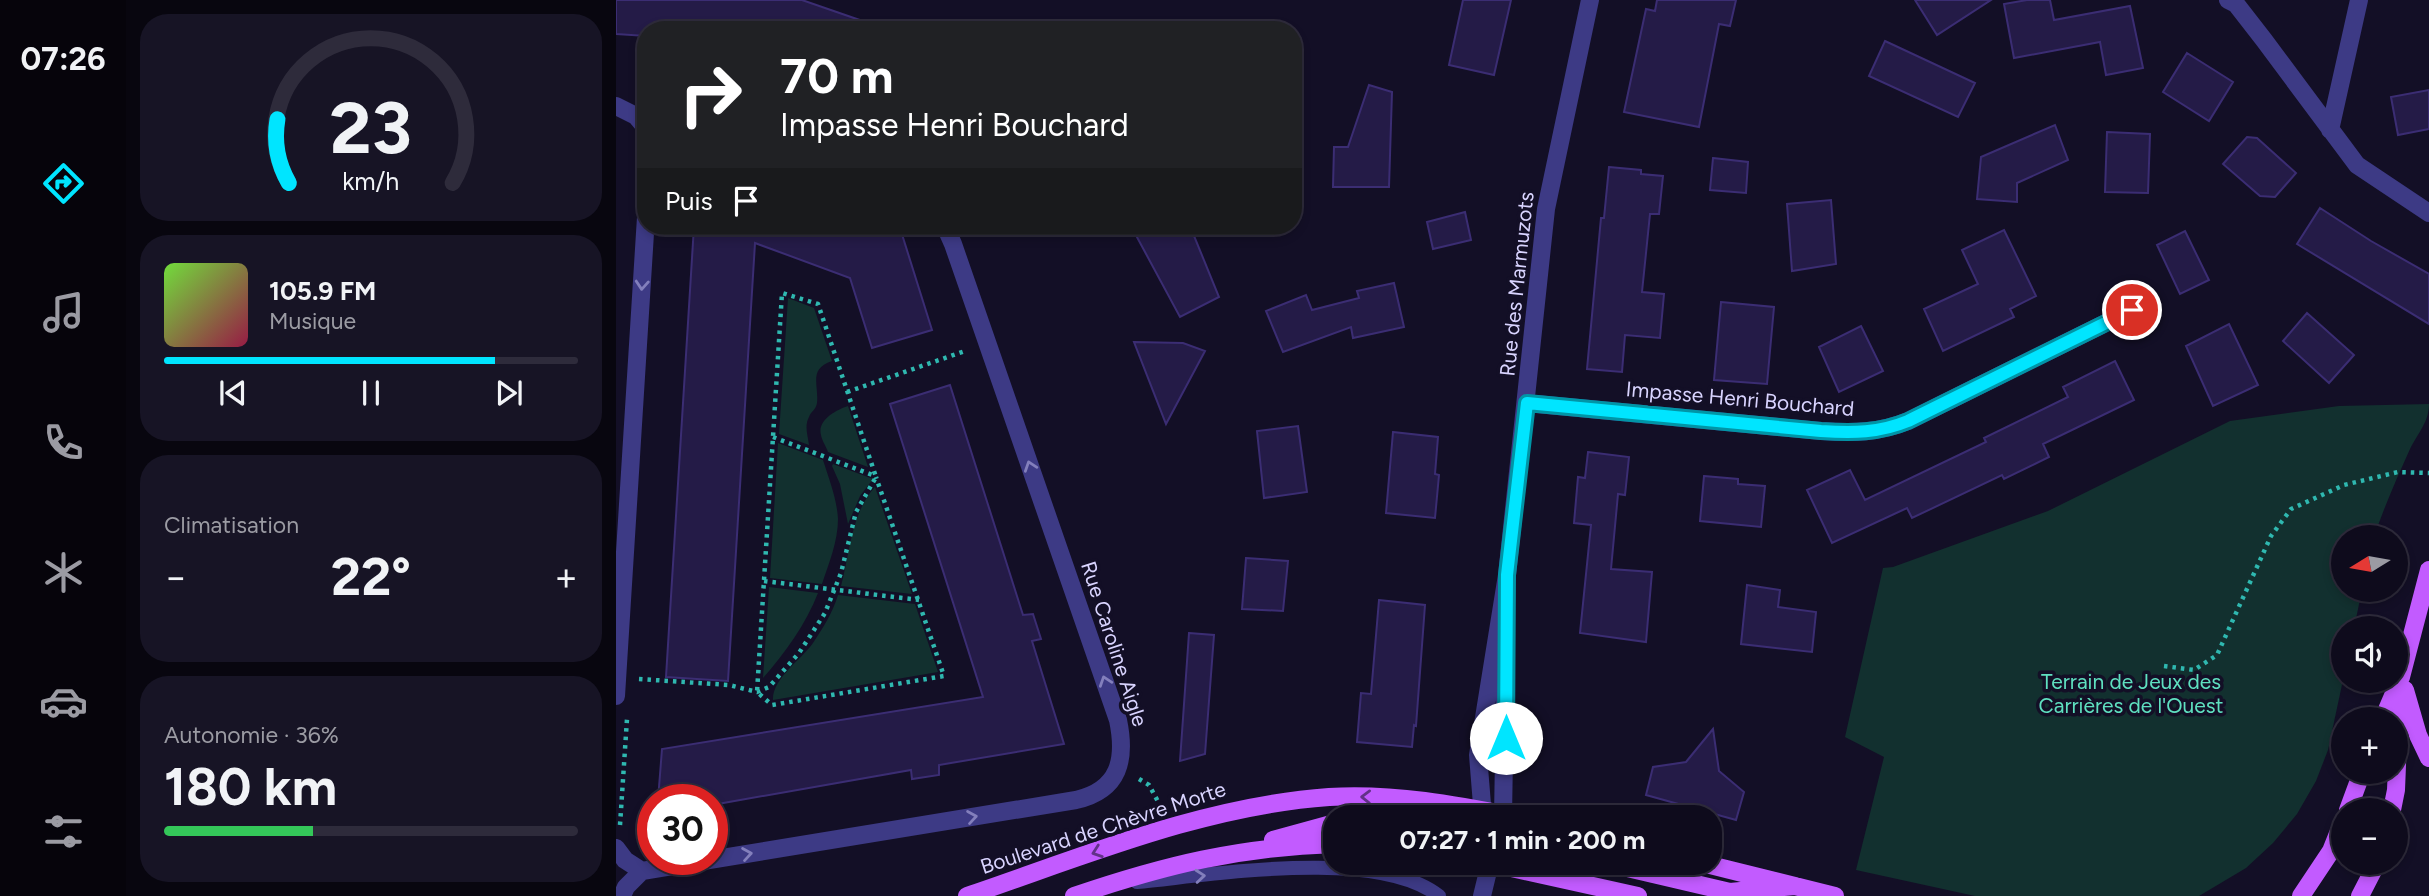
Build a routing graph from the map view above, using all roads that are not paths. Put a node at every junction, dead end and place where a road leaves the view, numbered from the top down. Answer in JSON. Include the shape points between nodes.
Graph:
{"nodes":[{"id":1,"x":1590,"y":0,"type":"edge"},
{"id":2,"x":2228,"y":0,"type":"edge"},
{"id":3,"x":2359,"y":0,"type":"edge"},
{"id":4,"x":616,"y":106,"type":"edge"},
{"id":5,"x":637,"y":117,"type":"edge"},
{"id":6,"x":2330,"y":130,"type":"junction"},
{"id":7,"x":2429,"y":213,"type":"edge"},
{"id":8,"x":645,"y":235,"type":"edge"},
{"id":9,"x":949,"y":235,"type":"edge"},
{"id":10,"x":2132,"y":310,"type":"dead end"},
{"id":11,"x":1527,"y":403,"type":"junction"},
{"id":12,"x":2429,"y":570,"type":"edge"},
{"id":13,"x":1507,"y":575,"type":"junction"},
{"id":14,"x":2408,"y":650,"type":"edge"},
{"id":15,"x":617,"y":687,"type":"edge"},
{"id":16,"x":2400,"y":693,"type":"edge"},
{"id":17,"x":2406,"y":693,"type":"edge"},
{"id":18,"x":2429,"y":758,"type":"edge"},
{"id":19,"x":2394,"y":798,"type":"edge"},
{"id":20,"x":1450,"y":805,"type":"edge"},
{"id":21,"x":1480,"y":805,"type":"edge"},
{"id":22,"x":1508,"y":805,"type":"edge"},
{"id":23,"x":1323,"y":825,"type":"edge"},
{"id":24,"x":1323,"y":845,"type":"edge"},
{"id":25,"x":616,"y":848,"type":"edge"},
{"id":26,"x":2331,"y":850,"type":"edge"},
{"id":27,"x":1223,"y":854,"type":"junction"},
{"id":28,"x":728,"y":857,"type":"edge"},
{"id":29,"x":637,"y":868,"type":"edge"},
{"id":30,"x":1722,"y":868,"type":"edge"},
{"id":31,"x":638,"y":875,"type":"edge"},
{"id":32,"x":1487,"y":875,"type":"edge"},
{"id":33,"x":1544,"y":875,"type":"edge"},
{"id":34,"x":1657,"y":875,"type":"edge"},
{"id":35,"x":2371,"y":875,"type":"edge"},
{"id":36,"x":1108,"y":885,"type":"junction"},
{"id":37,"x":1795,"y":886,"type":"junction"},
{"id":38,"x":622,"y":896,"type":"edge"},
{"id":39,"x":967,"y":896,"type":"edge"},
{"id":40,"x":1074,"y":896,"type":"edge"},
{"id":41,"x":1439,"y":896,"type":"edge"},
{"id":42,"x":1482,"y":896,"type":"edge"},
{"id":43,"x":1638,"y":896,"type":"edge"},
{"id":44,"x":1835,"y":896,"type":"edge"},
{"id":45,"x":2301,"y":896,"type":"edge"},
{"id":46,"x":2360,"y":896,"type":"edge"}],
"edges":[{"from":1,"to":11,"type":"street","name":"Rue des Marmuzots","via":[[1546,209]]},
{"from":2,"to":6,"type":"street","via":[[2236,4]]},
{"from":3,"to":6,"type":"street"},
{"from":4,"to":5,"type":"street"},
{"from":6,"to":7,"type":"street","via":[[2357,165]]},
{"from":8,"to":15,"type":"street","one_way":true},
{"from":28,"to":9,"type":"street","name":"Rue Caroline Aigle","one_way":true,"via":[[1088,798],[1105,788],[1119,766],[1122,742],[1118,720]]},
{"from":10,"to":11,"type":"street","name":"Impasse Henri Bouchard","via":[[1908,421],[1865,433]]},
{"from":11,"to":13,"type":"street","name":"Rue des Marmuzots"},
{"from":12,"to":14,"type":"main road"},
{"from":13,"to":21,"type":"street","name":"Rue des Marmuzots","via":[[1478,755]]},
{"from":13,"to":22,"type":"street","name":"Rue des Marmuzots"},
{"from":16,"to":19,"type":"main road"},
{"from":17,"to":18,"type":"main road"},
{"from":20,"to":39,"type":"main road","name":"Boulevard de Chèvre Morte","one_way":true,"via":[[1331,797],[1244,807]]},
{"from":23,"to":27,"type":"main road"},
{"from":24,"to":27,"type":"main road"},
{"from":25,"to":29,"type":"street"},
{"from":26,"to":45,"type":"main road"},
{"from":27,"to":36,"type":"main road"},
{"from":30,"to":37,"type":"main road"},
{"from":31,"to":38,"type":"street"},
{"from":32,"to":42,"type":"street"},
{"from":33,"to":43,"type":"main road"},
{"from":34,"to":37,"type":"main road","via":[[1730,892]]},
{"from":35,"to":46,"type":"main road"},
{"from":36,"to":40,"type":"main road"},
{"from":36,"to":41,"type":"lane","one_way":true,"via":[[1322,867],[1404,879]]},
{"from":37,"to":44,"type":"main road"}]}
